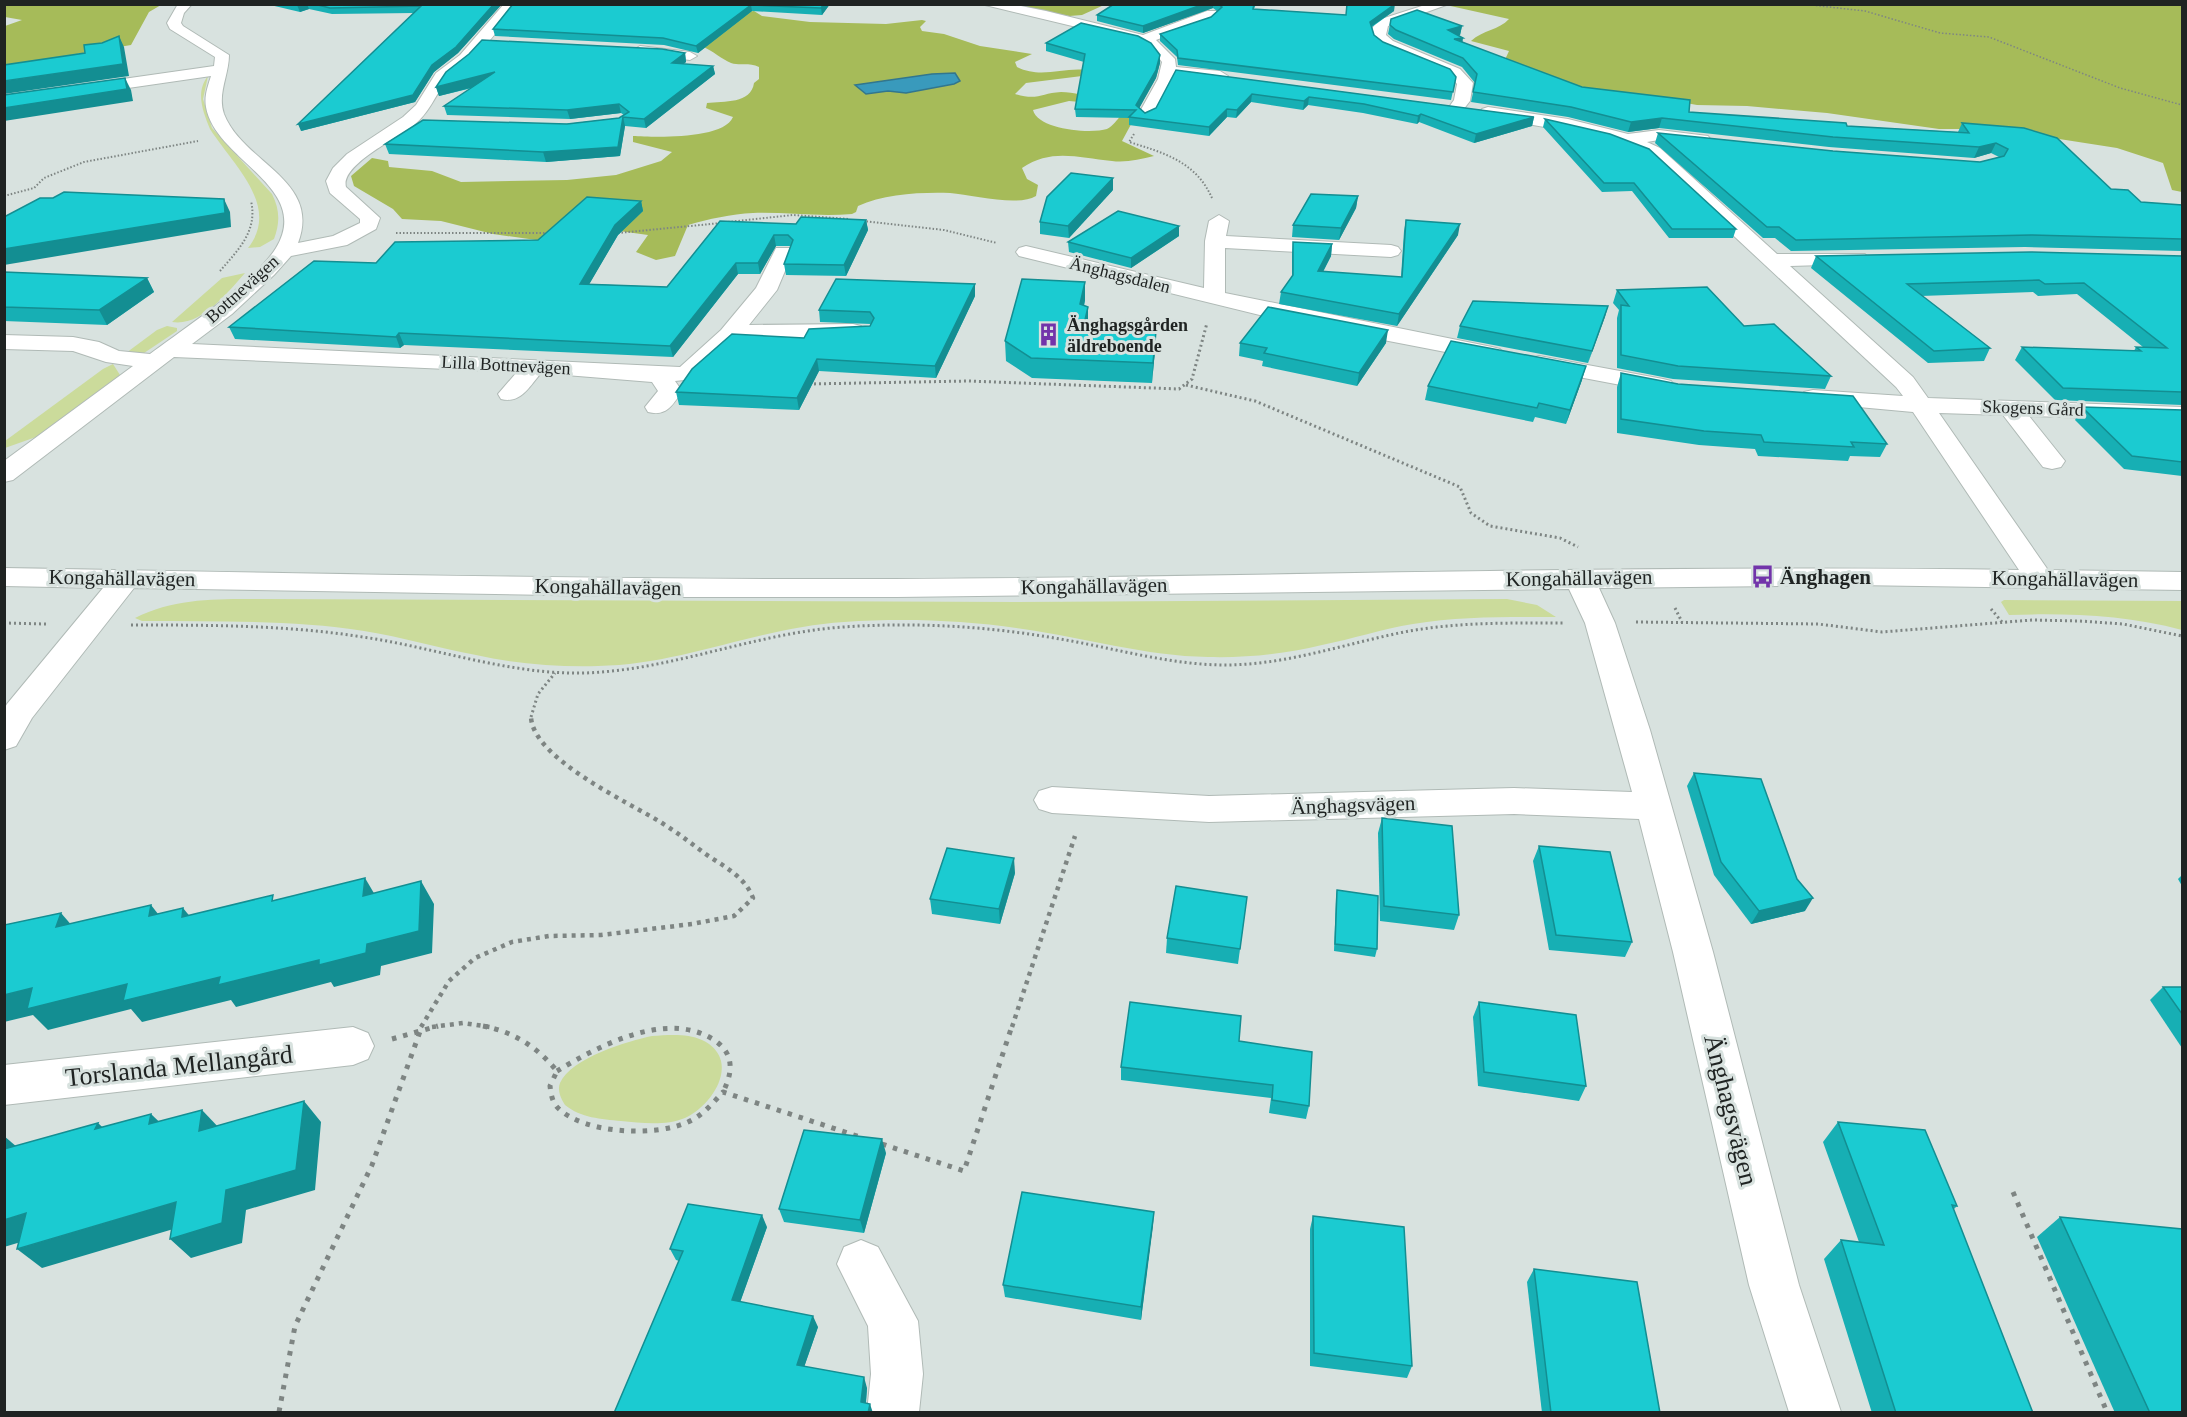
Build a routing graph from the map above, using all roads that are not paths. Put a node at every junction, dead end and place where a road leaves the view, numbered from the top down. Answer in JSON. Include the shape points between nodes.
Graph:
{"nodes":[{"id":1,"x":186,"y":4,"type":"edge"},
{"id":2,"x":512,"y":4,"type":"edge"},
{"id":3,"x":987,"y":4,"type":"edge"},
{"id":4,"x":1443,"y":4,"type":"edge"},
{"id":5,"x":1212,"y":14,"type":"edge"},
{"id":6,"x":1144,"y":39,"type":"junction"},
{"id":7,"x":480,"y":42,"type":"junction"},
{"id":8,"x":503,"y":44,"type":"edge"},
{"id":9,"x":630,"y":49,"type":"edge"},
{"id":10,"x":690,"y":56,"type":"edge"},
{"id":11,"x":219,"y":70,"type":"junction"},
{"id":12,"x":1169,"y":71,"type":"junction"},
{"id":13,"x":73,"y":74,"type":"edge"},
{"id":14,"x":1236,"y":78,"type":"edge"},
{"id":15,"x":75,"y":91,"type":"junction"},
{"id":16,"x":4,"y":101,"type":"edge"},
{"id":17,"x":1437,"y":105,"type":"edge"},
{"id":18,"x":1456,"y":107,"type":"junction"},
{"id":19,"x":1146,"y":115,"type":"edge"},
{"id":20,"x":409,"y":121,"type":"junction"},
{"id":21,"x":430,"y":121,"type":"edge"},
{"id":22,"x":1628,"y":139,"type":"junction"},
{"id":23,"x":1727,"y":142,"type":"edge"},
{"id":24,"x":285,"y":250,"type":"junction"},
{"id":25,"x":1391,"y":251,"type":"dead end"},
{"id":26,"x":783,"y":252,"type":"edge"},
{"id":27,"x":1026,"y":252,"type":"road end"},
{"id":28,"x":1874,"y":258,"type":"edge"},
{"id":29,"x":1770,"y":260,"type":"junction"},
{"id":30,"x":1214,"y":298,"type":"junction"},
{"id":31,"x":863,"y":331,"type":"edge"},
{"id":32,"x":732,"y":332,"type":"junction"},
{"id":33,"x":4,"y":342,"type":"edge"},
{"id":34,"x":161,"y":355,"type":"junction"},
{"id":35,"x":285,"y":355,"type":"junction"},
{"id":36,"x":536,"y":366,"type":"junction"},
{"id":37,"x":262,"y":375,"type":"dead end"},
{"id":38,"x":658,"y":375,"type":"junction"},
{"id":39,"x":1685,"y":388,"type":"edge"},
{"id":40,"x":510,"y":394,"type":"dead end"},
{"id":41,"x":1790,"y":396,"type":"edge"},
{"id":42,"x":1919,"y":405,"type":"junction"},
{"id":43,"x":657,"y":407,"type":"dead end"},
{"id":44,"x":2009,"y":407,"type":"junction"},
{"id":45,"x":2182,"y":414,"type":"edge"},
{"id":46,"x":2052,"y":461,"type":"dead end"},
{"id":47,"x":11,"y":463,"type":"edge"},
{"id":48,"x":1583,"y":564,"type":"junction"},
{"id":49,"x":4,"y":577,"type":"edge"},
{"id":50,"x":2039,"y":578,"type":"junction"},
{"id":51,"x":126,"y":579,"type":"junction"},
{"id":52,"x":2182,"y":581,"type":"edge"},
{"id":53,"x":4,"y":738,"type":"edge"},
{"id":54,"x":1052,"y":800,"type":"dead end"},
{"id":55,"x":1654,"y":806,"type":"junction"},
{"id":56,"x":353,"y":1046,"type":"road end"},
{"id":57,"x":4,"y":1085,"type":"edge"},
{"id":58,"x":861,"y":1264,"type":"dead end"},
{"id":59,"x":893,"y":1413,"type":"edge"},
{"id":60,"x":1815,"y":1413,"type":"edge"}],
"edges":[{"from":1,"to":11,"type":"street","via":[[174,23],[184,34],[222,55]]},
{"from":2,"to":7,"type":"street","name":"Bottnevägen"},
{"from":3,"to":6,"type":"street"},
{"from":4,"to":18,"type":"street","via":[[1383,23],[1378,30],[1382,40],[1455,72],[1465,83],[1462,101]]},
{"from":5,"to":6,"type":"street"},
{"from":6,"to":12,"type":"street","via":[[1157,46],[1170,62]]},
{"from":7,"to":8,"type":"street"},
{"from":7,"to":20,"type":"street","name":"Bottnevägen","via":[[441,76],[422,108]]},
{"from":9,"to":10,"type":"street"},
{"from":11,"to":15,"type":"street"},
{"from":11,"to":24,"type":"street","via":[[213,88],[217,117],[239,148],[278,186],[294,213],[293,230]]},
{"from":12,"to":14,"type":"street"},
{"from":12,"to":19,"type":"street"},
{"from":13,"to":15,"type":"street"},
{"from":15,"to":16,"type":"street"},
{"from":17,"to":18,"type":"street"},
{"from":18,"to":22,"type":"street","via":[[1568,124]]},
{"from":20,"to":21,"type":"street"},
{"from":20,"to":24,"type":"street","name":"Bottnevägen","via":[[353,158],[335,181],[337,189],[370,218],[369,225],[322,245]]},
{"from":22,"to":23,"type":"street","via":[[1659,135]]},
{"from":22,"to":29,"type":"street","via":[[1654,152]]},
{"from":24,"to":34,"type":"street","name":"Bottnevägen","via":[[267,272],[224,309]]},
{"from":25,"to":30,"type":"street","via":[[1217,231]]},
{"from":26,"to":32,"type":"street","name":"Lilla Bottnevägen","via":[[766,290]]},
{"from":27,"to":30,"type":"street","name":"Änghagsdalen"},
{"from":28,"to":29,"type":"street"},
{"from":29,"to":42,"type":"street","via":[[1905,382]]},
{"from":30,"to":39,"type":"street","name":"Änghagsdalen","via":[[1579,371]]},
{"from":31,"to":32,"type":"street"},
{"from":32,"to":38,"type":"street","name":"Lilla Bottnevägen","via":[[686,374]]},
{"from":33,"to":34,"type":"street","name":"Lilla Bottnevägen","via":[[74,344],[114,357]]},
{"from":34,"to":35,"type":"street","name":"Lilla Bottnevägen"},
{"from":34,"to":47,"type":"street","name":"Bottnevägen"},
{"from":35,"to":36,"type":"street","name":"Lilla Bottnevägen"},
{"from":35,"to":37,"type":"street"},
{"from":36,"to":38,"type":"street","name":"Lilla Bottnevägen"},
{"from":36,"to":40,"type":"street"},
{"from":38,"to":43,"type":"street","via":[[670,391]]},
{"from":41,"to":42,"type":"street"},
{"from":42,"to":44,"type":"street","name":"Skogens Gård"},
{"from":42,"to":50,"type":"street"},
{"from":44,"to":45,"type":"street","name":"Skogens Gård"},
{"from":44,"to":46,"type":"street"},
{"from":48,"to":50,"type":"street","name":"Kongahällavägen"},
{"from":48,"to":51,"type":"street","name":"Kongahällavägen","via":[[793,588]]},
{"from":48,"to":55,"type":"street","name":"Änghagsvägen"},
{"from":49,"to":51,"type":"street","name":"Kongahällavägen"},
{"from":50,"to":52,"type":"street","name":"Kongahällavägen"},
{"from":51,"to":53,"type":"street","via":[[19,712]]},
{"from":54,"to":55,"type":"street","name":"Änghagsvägen","via":[[1209,809],[1514,801]]},
{"from":55,"to":60,"type":"street","name":"Änghagsvägen","via":[[1694,952],[1774,1285]]},
{"from":56,"to":57,"type":"street","name":"Torslanda Mellangård"},
{"from":58,"to":59,"type":"street","via":[[893,1321],[897,1374]]}]}
